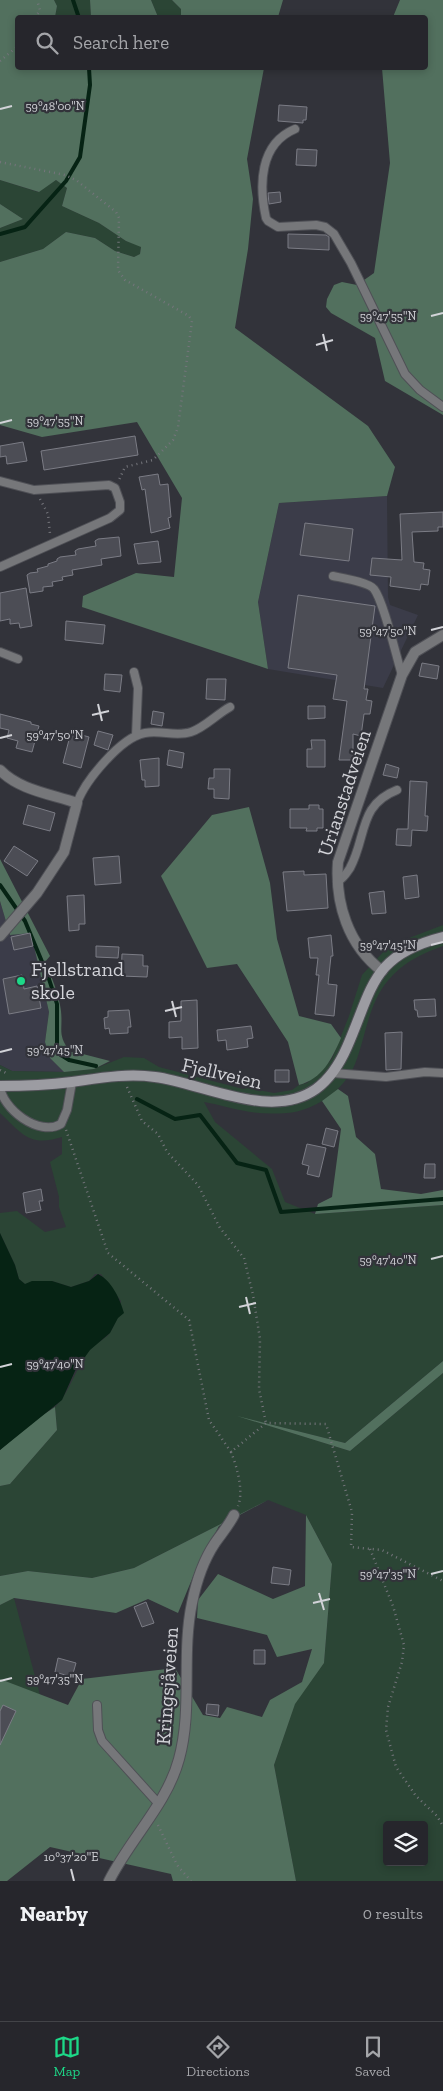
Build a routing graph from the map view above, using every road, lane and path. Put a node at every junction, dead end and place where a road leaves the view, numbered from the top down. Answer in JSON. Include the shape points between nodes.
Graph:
{"nodes":[{"id":1,"x":37,"y":0,"type":"edge"},
{"id":2,"x":37,"y":15,"type":"edge"},
{"id":3,"x":15,"y":48,"type":"edge"},
{"id":4,"x":0,"y":61,"type":"edge"},
{"id":5,"x":295,"y":129,"type":"dead end"},
{"id":6,"x":0,"y":162,"type":"edge"},
{"id":7,"x":443,"y":407,"type":"edge"},
{"id":8,"x":0,"y":481,"type":"edge"},
{"id":9,"x":115,"y":488,"type":"junction"},
{"id":10,"x":34,"y":490,"type":"junction"},
{"id":11,"x":49,"y":545,"type":"junction"},
{"id":12,"x":0,"y":567,"type":"edge"},
{"id":13,"x":333,"y":576,"type":"dead end"},
{"id":14,"x":443,"y":635,"type":"edge"},
{"id":15,"x":0,"y":652,"type":"edge"},
{"id":16,"x":18,"y":659,"type":"dead end"},
{"id":17,"x":134,"y":672,"type":"dead end"},
{"id":18,"x":402,"y":675,"type":"junction"},
{"id":19,"x":230,"y":707,"type":"dead end"},
{"id":20,"x":136,"y":736,"type":"junction"},
{"id":21,"x":0,"y":770,"type":"edge"},
{"id":22,"x":397,"y":790,"type":"dead end"},
{"id":23,"x":77,"y":803,"type":"junction"},
{"id":24,"x":337,"y":882,"type":"junction"},
{"id":25,"x":0,"y":936,"type":"edge"},
{"id":26,"x":443,"y":937,"type":"edge"},
{"id":27,"x":382,"y":970,"type":"junction"},
{"id":28,"x":333,"y":1073,"type":"junction"},
{"id":29,"x":443,"y":1073,"type":"edge"},
{"id":30,"x":72,"y":1082,"type":"junction"},
{"id":31,"x":0,"y":1086,"type":"edge"},
{"id":32,"x":127,"y":1087,"type":"dead end"},
{"id":33,"x":62,"y":1124,"type":"junction"},
{"id":34,"x":266,"y":1423,"type":"junction"},
{"id":35,"x":231,"y":1452,"type":"junction"},
{"id":36,"x":234,"y":1515,"type":"joint"},
{"id":37,"x":370,"y":1549,"type":"junction"},
{"id":38,"x":443,"y":1581,"type":"edge"},
{"id":39,"x":97,"y":1705,"type":"dead end"},
{"id":40,"x":155,"y":1808,"type":"junction"},
{"id":41,"x":443,"y":1826,"type":"edge"},
{"id":42,"x":110,"y":1881,"type":"edge"},
{"id":43,"x":191,"y":1881,"type":"edge"}],
"edges":[{"from":1,"to":2,"type":"path","via":[[40,10]]},
{"from":3,"to":4,"type":"path"},
{"from":5,"to":7,"type":"lane","via":[[275,143],[267,158],[262,191],[268,222],[278,227],[316,225],[334,234],[405,374]]},
{"from":6,"to":9,"type":"path","via":[[65,175],[116,212],[119,218],[120,276],[192,321],[178,426],[173,440],[154,460],[125,467]]},
{"from":8,"to":10,"type":"lane"},
{"from":9,"to":10,"type":"lane","via":[[102,484]]},
{"from":9,"to":11,"type":"lane","via":[[120,502],[120,510],[116,514]]},
{"from":10,"to":11,"type":"path","via":[[48,514]]},
{"from":11,"to":12,"type":"lane"},
{"from":13,"to":18,"type":"lane","via":[[374,588]]},
{"from":14,"to":18,"type":"street","name":"Urianstadveien","via":[[416,652]]},
{"from":15,"to":16,"type":"lane"},
{"from":17,"to":20,"type":"lane","via":[[138,688]]},
{"from":18,"to":24,"type":"street","name":"Urianstadveien","via":[[338,862]]},
{"from":19,"to":20,"type":"lane","via":[[190,732]]},
{"from":20,"to":23,"type":"lane","via":[[99,767],[81,791]]},
{"from":21,"to":23,"type":"street","via":[[20,785]]},
{"from":22,"to":24,"type":"lane","via":[[384,795],[368,813],[357,854],[343,879]]},
{"from":23,"to":25,"type":"street","via":[[64,852],[37,893]]},
{"from":24,"to":27,"type":"street","name":"Urianstadveien","via":[[346,923],[364,953]]},
{"from":26,"to":27,"type":"main road","name":"Fjellveien","via":[[405,951]]},
{"from":27,"to":28,"type":"main road","name":"Fjellveien","via":[[369,991],[350,1041]]},
{"from":28,"to":29,"type":"lane","via":[[386,1077]]},
{"from":28,"to":30,"type":"main road","name":"Fjellveien","via":[[316,1089],[302,1096],[276,1101],[238,1097],[155,1076],[125,1075]]},
{"from":30,"to":31,"type":"main road","name":"Fjellveien"},
{"from":30,"to":33,"type":"lane"},
{"from":31,"to":33,"type":"lane","via":[[4,1101],[29,1123],[49,1128]]},
{"from":32,"to":34,"type":"path","via":[[142,1121],[158,1134],[167,1152],[198,1185],[220,1228],[244,1258],[260,1339],[259,1389]]},
{"from":33,"to":35,"type":"path","via":[[68,1133],[108,1253],[189,1320],[209,1420]]},
{"from":34,"to":35,"type":"path"},
{"from":34,"to":37,"type":"path","via":[[326,1424],[352,1512],[351,1547]]},
{"from":35,"to":36,"type":"path","via":[[240,1494]]},
{"from":36,"to":40,"type":"street","name":"Kringsjåveien","via":[[202,1569],[194,1594],[188,1637],[184,1740],[171,1781]]},
{"from":37,"to":38,"type":"path","via":[[382,1550]]},
{"from":37,"to":41,"type":"path","via":[[393,1606],[404,1645],[388,1707],[386,1730],[396,1766],[416,1796]]},
{"from":39,"to":40,"type":"lane","via":[[102,1741]]},
{"from":40,"to":42,"type":"street","name":"Kringsjåveien"},
{"from":40,"to":43,"type":"path","via":[[177,1865]]}]}
